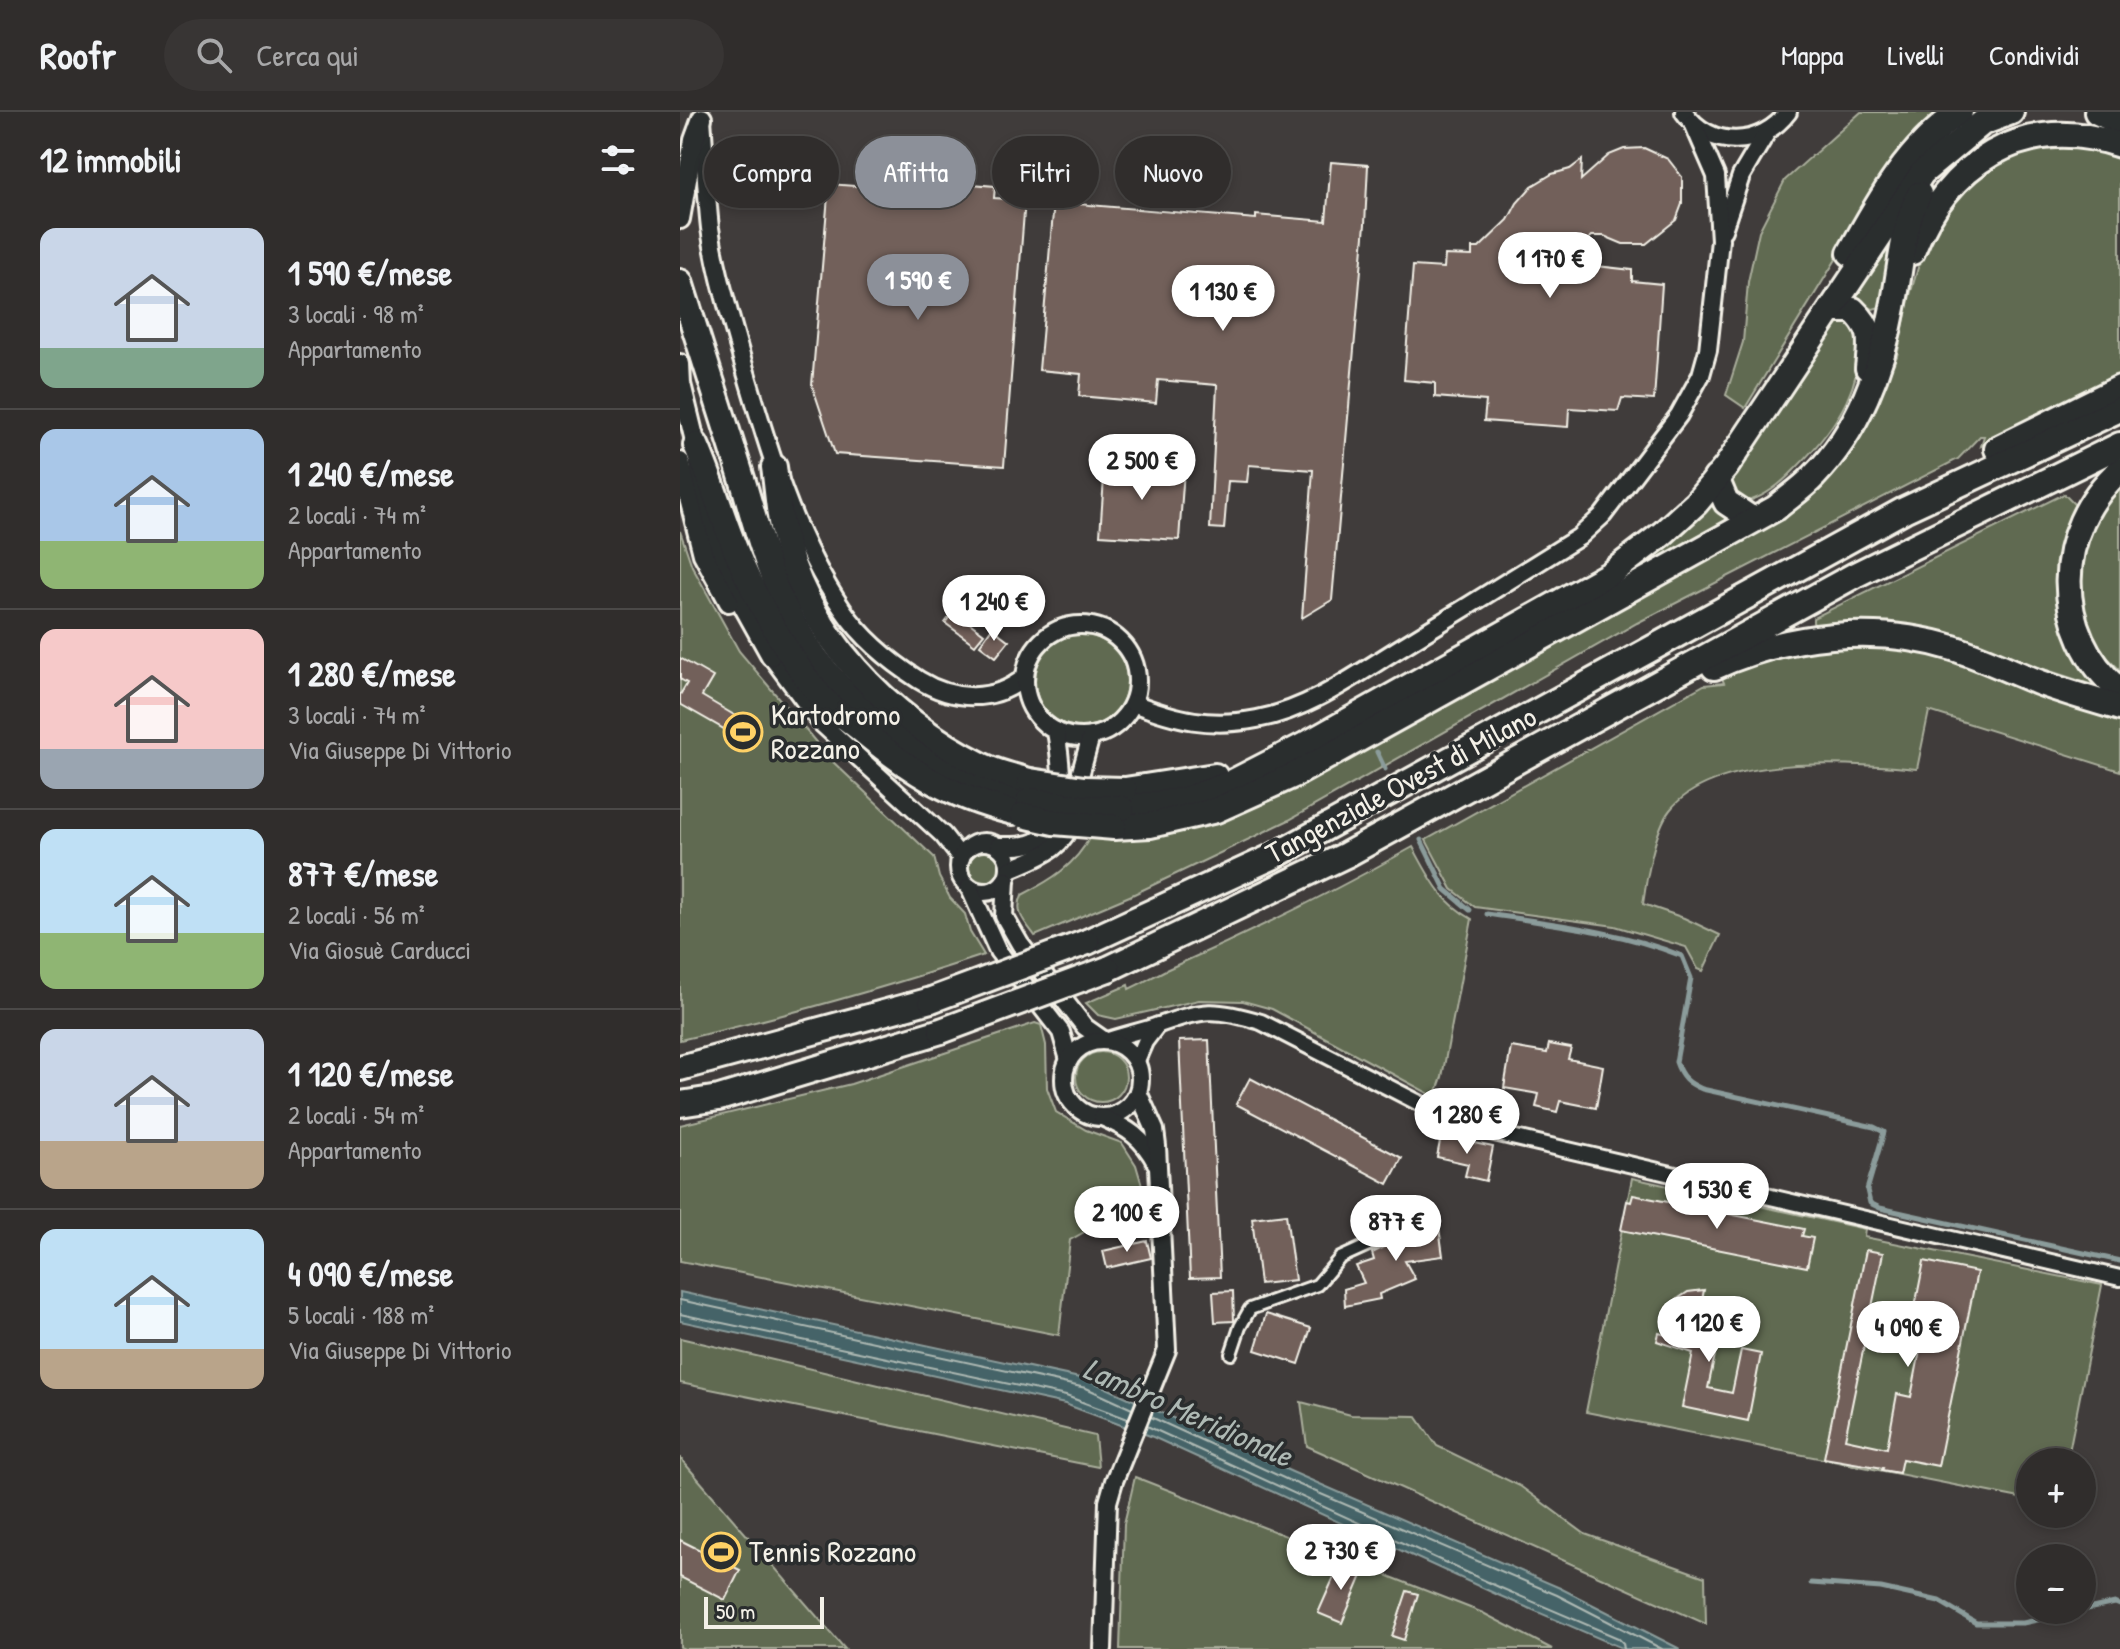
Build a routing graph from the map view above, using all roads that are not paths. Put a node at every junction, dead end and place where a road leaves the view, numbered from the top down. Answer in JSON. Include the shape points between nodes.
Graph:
{"nodes":[{"id":1,"x":1788,"y":112,"type":"edge"},
{"id":2,"x":1960,"y":112,"type":"edge"},
{"id":3,"x":2011,"y":112,"type":"edge"},
{"id":4,"x":2097,"y":112,"type":"edge"},
{"id":5,"x":703,"y":115,"type":"edge"},
{"id":6,"x":1688,"y":118,"type":"edge"},
{"id":7,"x":2120,"y":123,"type":"edge"},
{"id":8,"x":1767,"y":132,"type":"junction"},
{"id":9,"x":2120,"y":145,"type":"edge"},
{"id":10,"x":1946,"y":152,"type":"junction"},
{"id":11,"x":680,"y":219,"type":"edge"},
{"id":12,"x":1720,"y":240,"type":"junction"},
{"id":13,"x":680,"y":284,"type":"edge"},
{"id":14,"x":1893,"y":307,"type":"junction"},
{"id":15,"x":1832,"y":310,"type":"junction"},
{"id":16,"x":680,"y":364,"type":"edge"},
{"id":17,"x":681,"y":383,"type":"edge"},
{"id":18,"x":2120,"y":388,"type":"edge"},
{"id":19,"x":1863,"y":406,"type":"junction"},
{"id":20,"x":2120,"y":409,"type":"edge"},
{"id":21,"x":685,"y":416,"type":"edge"},
{"id":22,"x":1759,"y":416,"type":"junction"},
{"id":23,"x":2120,"y":445,"type":"edge"},
{"id":24,"x":688,"y":454,"type":"edge"},
{"id":25,"x":774,"y":467,"type":"junction"},
{"id":26,"x":2120,"y":470,"type":"edge"},
{"id":27,"x":1716,"y":478,"type":"junction"},
{"id":28,"x":1904,"y":510,"type":"junction"},
{"id":29,"x":1753,"y":520,"type":"junction"},
{"id":30,"x":771,"y":656,"type":"joint"},
{"id":31,"x":1025,"y":677,"type":"junction"},
{"id":32,"x":2120,"y":691,"type":"edge"},
{"id":33,"x":1133,"y":703,"type":"junction"},
{"id":34,"x":2120,"y":708,"type":"edge"},
{"id":35,"x":1586,"y":721,"type":"junction"},
{"id":36,"x":1056,"y":731,"type":"junction"},
{"id":37,"x":1091,"y":736,"type":"junction"},
{"id":38,"x":1027,"y":799,"type":"junction"},
{"id":39,"x":1120,"y":808,"type":"junction"},
{"id":40,"x":998,"y":846,"type":"junction"},
{"id":41,"x":961,"y":858,"type":"junction"},
{"id":42,"x":1008,"y":875,"type":"junction"},
{"id":43,"x":969,"y":887,"type":"junction"},
{"id":44,"x":1158,"y":1025,"type":"junction"},
{"id":45,"x":1105,"y":1041,"type":"junction"},
{"id":46,"x":1069,"y":1060,"type":"junction"},
{"id":47,"x":1136,"y":1063,"type":"junction"},
{"id":48,"x":680,"y":1068,"type":"edge"},
{"id":49,"x":1138,"y":1092,"type":"junction"},
{"id":50,"x":680,"y":1104,"type":"edge"},
{"id":51,"x":1102,"y":1117,"type":"junction"},
{"id":52,"x":1158,"y":1168,"type":"junction"},
{"id":53,"x":1413,"y":1207,"type":"dead end"},
{"id":54,"x":2120,"y":1278,"type":"edge"},
{"id":55,"x":1231,"y":1354,"type":"dead end"},
{"id":56,"x":1103,"y":1649,"type":"edge"}],
"edges":[{"from":1,"to":8,"type":"street"},
{"from":2,"to":22,"type":"highway","via":[[1919,146],[1896,176]]},
{"from":3,"to":10,"type":"highway","via":[[1982,123]]},
{"from":4,"to":7,"type":"highway"},
{"from":5,"to":11,"type":"main road"},
{"from":5,"to":25,"type":"street","via":[[711,230]]},
{"from":6,"to":8,"type":"street","via":[[1709,135],[1728,141]]},
{"from":6,"to":12,"type":"street","via":[[1716,176]]},
{"from":8,"to":12,"type":"street","via":[[1741,176]]},
{"from":9,"to":14,"type":"highway","via":[[2073,129],[2044,129],[2010,137],[1977,155],[1950,182],[1921,230]]},
{"from":10,"to":14,"type":"highway","via":[[1908,216]]},
{"from":10,"to":15,"type":"highway","via":[[1922,173]]},
{"from":12,"to":33,"type":"street","via":[[1708,350],[1696,385],[1603,515],[1579,537],[1326,693],[1281,714],[1194,722]]},
{"from":13,"to":38,"type":"highway","via":[[766,559],[795,626],[818,661],[898,737],[944,767]]},
{"from":14,"to":19,"type":"highway"},
{"from":15,"to":19,"type":"highway","via":[[1853,310],[1866,322],[1871,339]]},
{"from":15,"to":22,"type":"highway"},
{"from":16,"to":17,"type":"main road"},
{"from":17,"to":21,"type":"main road"},
{"from":18,"to":28,"type":"highway","via":[[1954,471]]},
{"from":19,"to":29,"type":"highway","via":[[1814,477]]},
{"from":20,"to":28,"type":"highway","name":"Tangenziale Ovest di Milano"},
{"from":21,"to":24,"type":"main road"},
{"from":22,"to":27,"type":"highway"},
{"from":23,"to":35,"type":"highway","name":"Tangenziale Ovest di Milano","via":[[1855,575]]},
{"from":24,"to":30,"type":"main road","via":[[709,531]]},
{"from":24,"to":38,"type":"highway","via":[[711,479],[738,555],[769,616],[826,702],[886,751],[957,795]]},
{"from":25,"to":31,"type":"street","via":[[819,570],[844,612],[875,646],[936,690],[984,697],[1007,691]]},
{"from":25,"to":38,"type":"highway","via":[[782,528],[799,580],[849,662],[888,703]]},
{"from":26,"to":32,"type":"highway","via":[[2088,505],[2077,528],[2068,587],[2077,630],[2091,659]]},
{"from":27,"to":29,"type":"highway","via":[[1726,502]]},
{"from":27,"to":39,"type":"highway","via":[[1662,534],[1610,574],[1278,757]]},
{"from":28,"to":48,"type":"highway","name":"Tangenziale Ovest di Milano","bridge":true,"via":[[1274,856],[1087,942],[931,1000]]},
{"from":29,"to":39,"type":"highway","via":[[1296,774],[1216,810],[1150,825]]},
{"from":30,"to":41,"type":"street","via":[[820,722],[943,835]]},
{"from":31,"to":33,"type":"street","via":[[1040,643],[1063,629],[1090,626],[1107,631],[1131,655],[1137,670]]},
{"from":31,"to":36,"type":"street","via":[[1032,709]]},
{"from":33,"to":37,"type":"street","via":[[1109,730]]},
{"from":34,"to":35,"type":"highway","via":[[1951,648],[1888,636],[1820,637],[1738,656]]},
{"from":35,"to":50,"type":"highway","name":"Tangenziale Ovest di Milano","bridge":true,"via":[[1346,855],[1108,969],[941,1031],[719,1098]]},
{"from":36,"to":37,"type":"street"},
{"from":36,"to":40,"type":"street","via":[[1062,795],[1048,831],[1036,842]]},
{"from":37,"to":42,"type":"street","via":[[1069,829],[1057,847]]},
{"from":38,"to":39,"type":"highway","bridge":true,"via":[[1084,789]]},
{"from":38,"to":39,"type":"highway","bridge":true,"via":[[1054,822]]},
{"from":40,"to":41,"type":"street","via":[[977,843]]},
{"from":40,"to":42,"type":"street","via":[[1007,856]]},
{"from":41,"to":43,"type":"street","via":[[960,873]]},
{"from":42,"to":43,"type":"street","via":[[1001,886],[985,892]]},
{"from":42,"to":45,"type":"street","via":[[1004,916],[1014,935],[1085,1027]]},
{"from":43,"to":46,"type":"street","via":[[998,951],[1061,1032]]},
{"from":44,"to":45,"type":"street"},
{"from":44,"to":47,"type":"street"},
{"from":44,"to":54,"type":"street","via":[[1183,1014],[1234,1013],[1490,1132]]},
{"from":45,"to":46,"type":"street","via":[[1091,1043]]},
{"from":45,"to":47,"type":"street","via":[[1124,1048]]},
{"from":46,"to":51,"type":"street","via":[[1064,1073],[1069,1099],[1078,1109]]},
{"from":47,"to":49,"type":"street"},
{"from":49,"to":51,"type":"street","via":[[1124,1110]]},
{"from":49,"to":52,"type":"street","via":[[1155,1130]]},
{"from":51,"to":52,"type":"street","via":[[1141,1140]]},
{"from":52,"to":56,"type":"street","via":[[1167,1350],[1108,1502]]},
{"from":53,"to":55,"type":"street","via":[[1410,1220],[1395,1233],[1340,1258],[1317,1285],[1250,1309]]}]}
